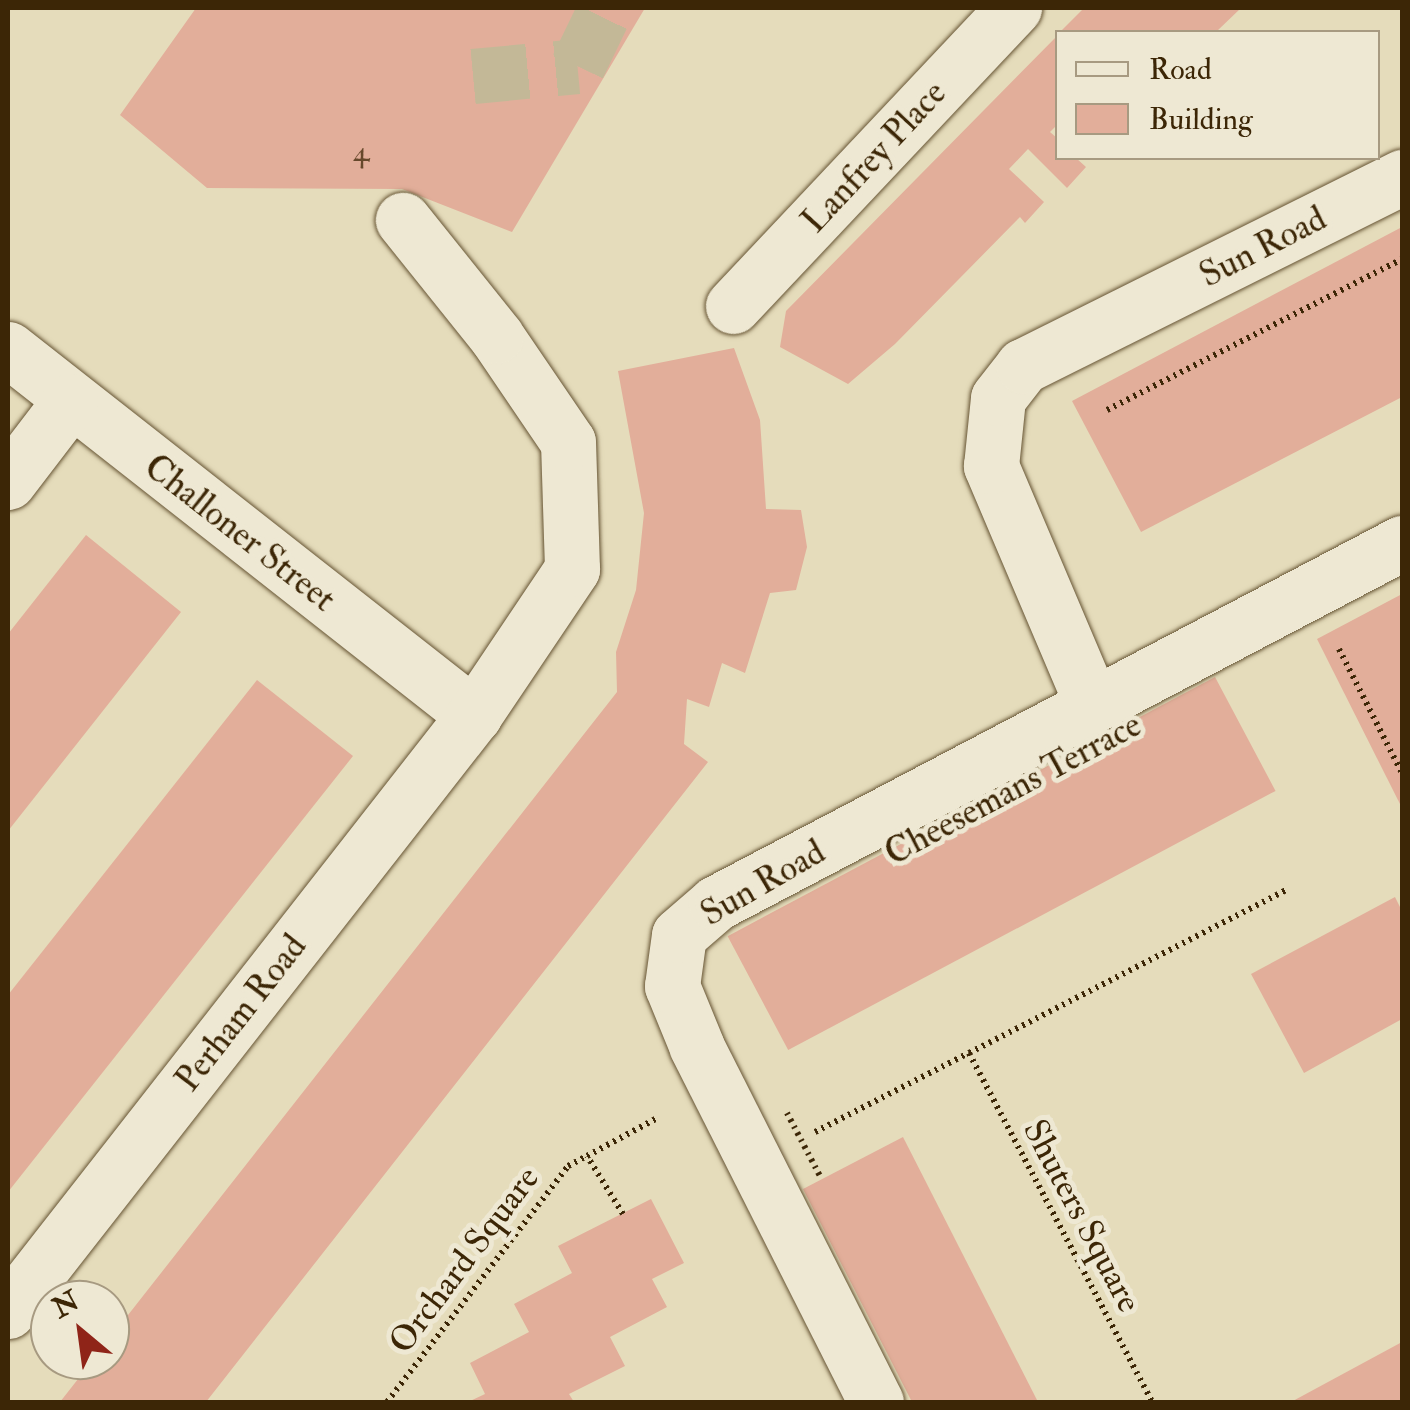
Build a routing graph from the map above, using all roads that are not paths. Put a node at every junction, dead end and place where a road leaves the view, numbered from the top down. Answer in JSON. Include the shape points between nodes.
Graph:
{"nodes":[{"id":1,"x":1014,"y":8,"type":"edge"},
{"id":2,"x":1402,"y":177,"type":"edge"},
{"id":3,"x":403,"y":220,"type":"dead end"},
{"id":4,"x":733,"y":306,"type":"dead end"},
{"id":5,"x":8,"y":349,"type":"edge"},
{"id":6,"x":70,"y":402,"type":"junction"},
{"id":7,"x":8,"y":482,"type":"edge"},
{"id":8,"x":1402,"y":543,"type":"edge"},
{"id":9,"x":1092,"y":704,"type":"junction"},
{"id":10,"x":474,"y":715,"type":"junction"},
{"id":11,"x":8,"y":1311,"type":"edge"},
{"id":12,"x":876,"y":1402,"type":"edge"}],
"edges":[{"from":1,"to":4,"type":"street","name":"Lanfrey Place"},
{"from":2,"to":9,"type":"street","name":"Sun Road","via":[[1024,366],[998,398],[991,466]]},
{"from":3,"to":10,"type":"street","name":"Perham Road","via":[[496,336],[568,442],[572,569]]},
{"from":5,"to":6,"type":"street","name":"Challoner Street"},
{"from":6,"to":7,"type":"street"},
{"from":6,"to":10,"type":"street","name":"Challoner Street"},
{"from":8,"to":9,"type":"street","name":"Sun Road"},
{"from":9,"to":12,"type":"street","name":"Sun Road","via":[[716,903],[678,936],[672,986]]},
{"from":10,"to":11,"type":"street","name":"Perham Road"}]}
